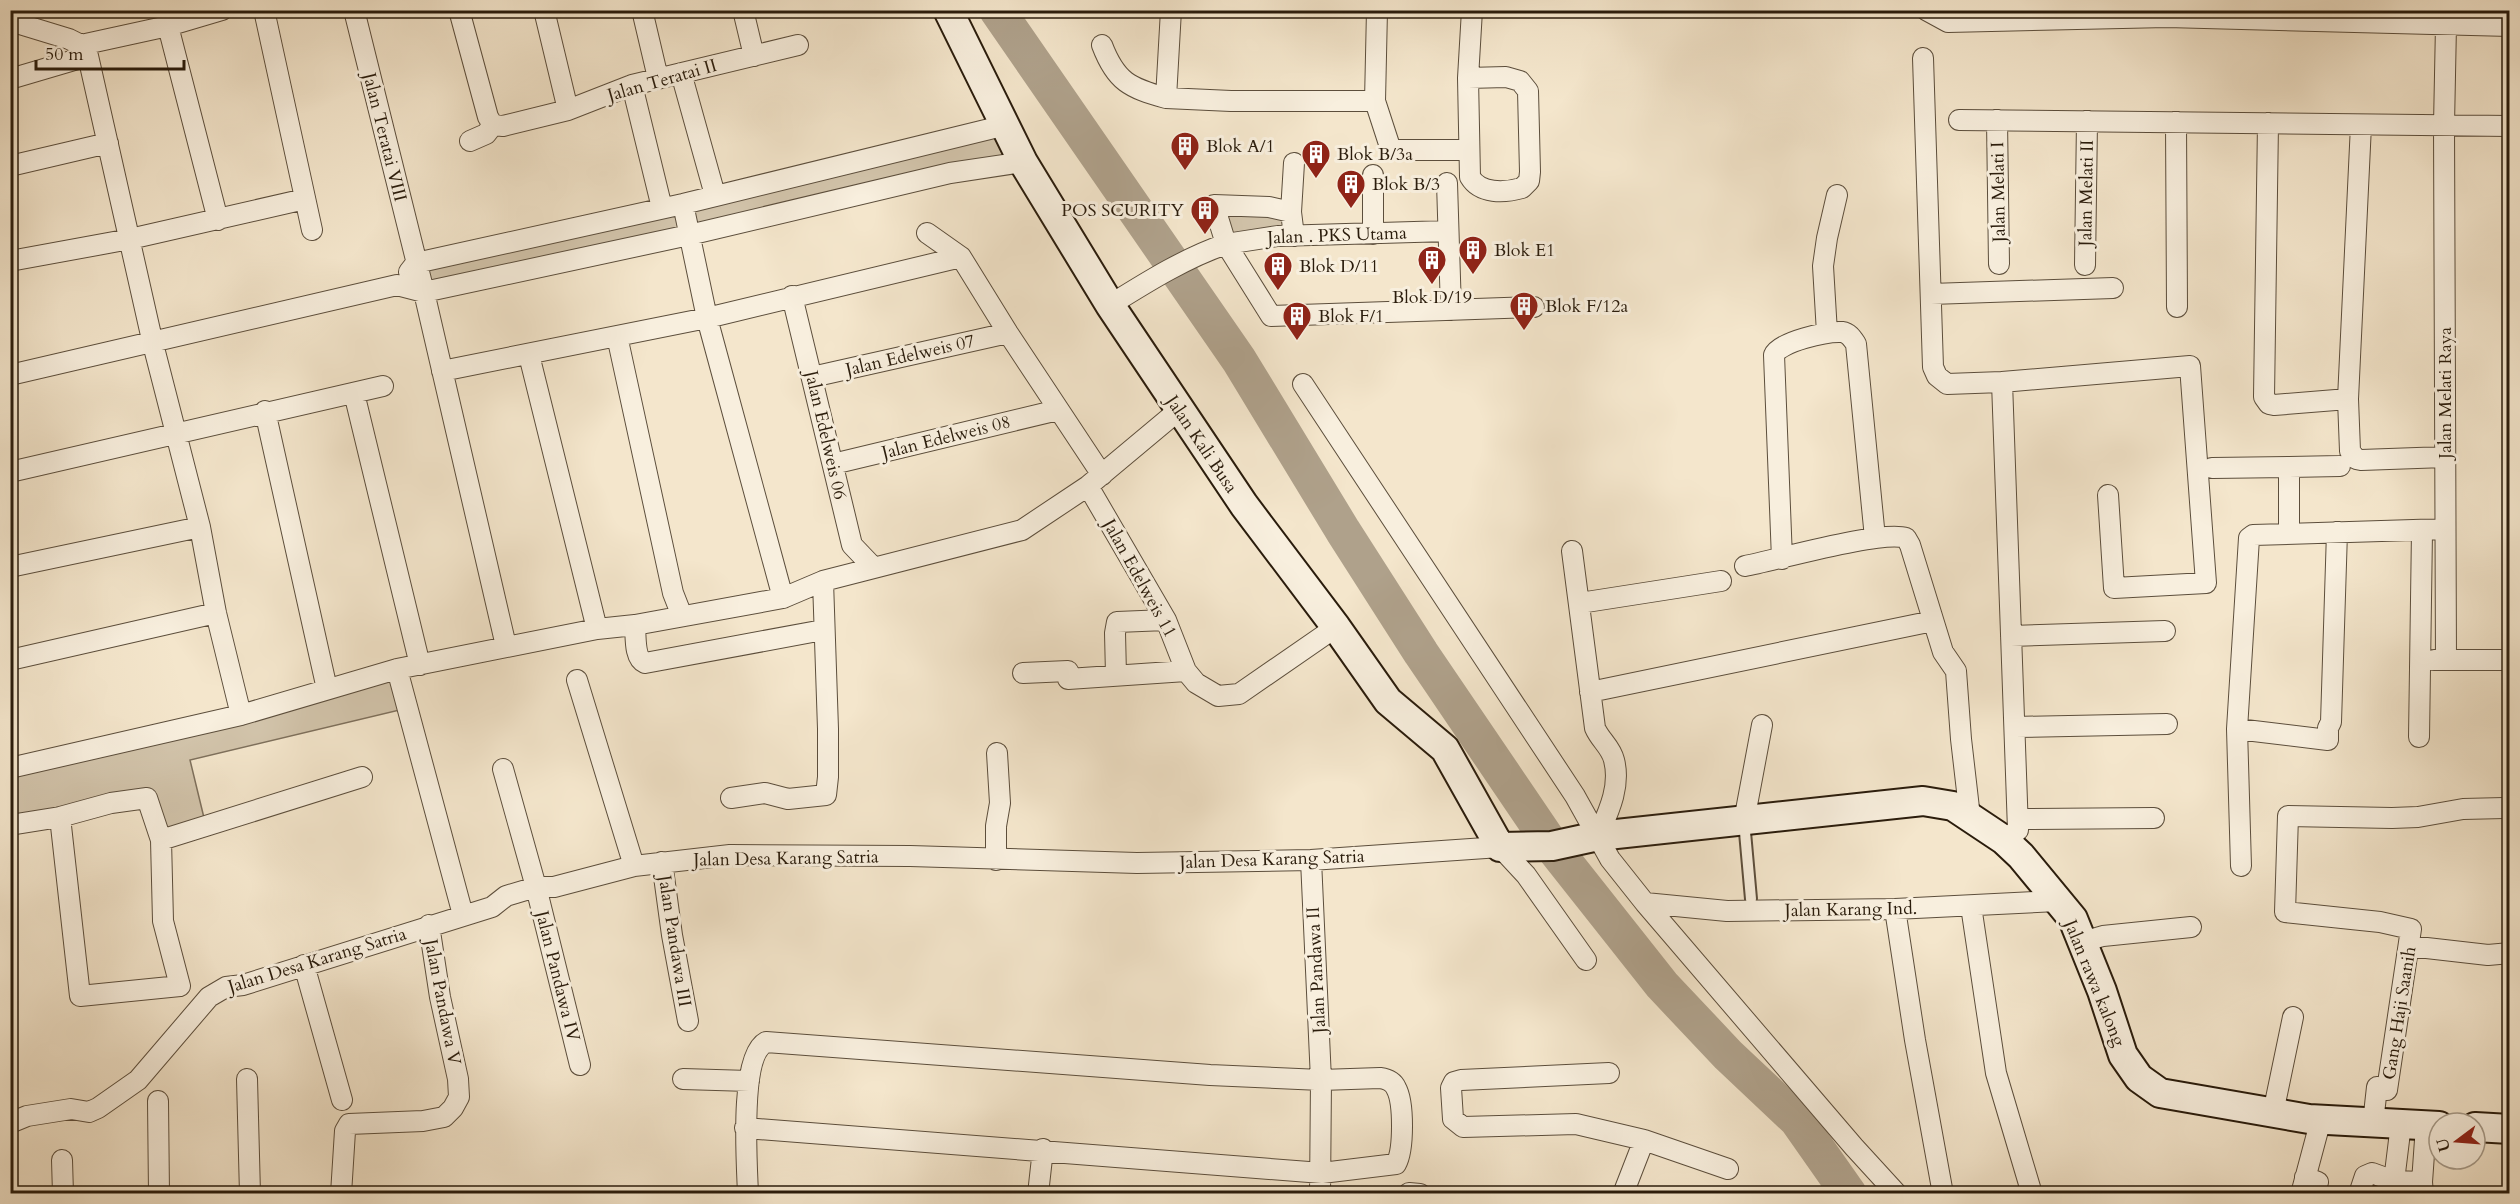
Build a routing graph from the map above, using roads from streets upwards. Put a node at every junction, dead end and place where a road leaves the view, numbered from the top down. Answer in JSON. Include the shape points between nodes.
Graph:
{"nodes":[{"id":1,"x":222,"y":10,"type":"edge"},
{"id":2,"x":264,"y":10,"type":"edge"},
{"id":3,"x":354,"y":10,"type":"edge"},
{"id":4,"x":459,"y":10,"type":"edge"},
{"id":5,"x":544,"y":10,"type":"edge"},
{"id":6,"x":642,"y":10,"type":"edge"},
{"id":7,"x":743,"y":10,"type":"edge"},
{"id":8,"x":948,"y":10,"type":"edge"},
{"id":9,"x":1171,"y":10,"type":"edge"},
{"id":10,"x":1377,"y":10,"type":"edge"},
{"id":11,"x":1472,"y":10,"type":"edge"},
{"id":12,"x":1926,"y":10,"type":"edge"},
{"id":13,"x":2167,"y":14,"type":"edge"},
{"id":14,"x":2191,"y":14,"type":"edge"},
{"id":15,"x":2413,"y":18,"type":"edge"},
{"id":16,"x":10,"y":21,"type":"edge"},
{"id":17,"x":2446,"y":25,"type":"junction"},
{"id":18,"x":168,"y":26,"type":"junction"},
{"id":19,"x":2510,"y":26,"type":"edge"},
{"id":20,"x":798,"y":45,"type":"dead end"},
{"id":21,"x":1102,"y":45,"type":"dead end"},
{"id":22,"x":84,"y":51,"type":"junction"},
{"id":23,"x":754,"y":56,"type":"junction"},
{"id":24,"x":1923,"y":58,"type":"dead end"},
{"id":25,"x":681,"y":73,"type":"junction"},
{"id":26,"x":658,"y":78,"type":"junction"},
{"id":27,"x":1468,"y":78,"type":"junction"},
{"id":28,"x":10,"y":79,"type":"edge"},
{"id":29,"x":632,"y":85,"type":"junction"},
{"id":30,"x":1166,"y":98,"type":"junction"},
{"id":31,"x":1375,"y":101,"type":"junction"},
{"id":32,"x":568,"y":110,"type":"junction"},
{"id":33,"x":1959,"y":120,"type":"dead end"},
{"id":34,"x":1998,"y":120,"type":"junction"},
{"id":35,"x":2087,"y":121,"type":"junction"},
{"id":36,"x":2176,"y":122,"type":"junction"},
{"id":37,"x":2268,"y":123,"type":"junction"},
{"id":38,"x":2361,"y":124,"type":"junction"},
{"id":39,"x":493,"y":125,"type":"junction"},
{"id":40,"x":1006,"y":125,"type":"junction"},
{"id":41,"x":2444,"y":125,"type":"junction"},
{"id":42,"x":2510,"y":126,"type":"edge"},
{"id":43,"x":470,"y":141,"type":"dead end"},
{"id":44,"x":108,"y":143,"type":"junction"},
{"id":45,"x":1469,"y":150,"type":"junction"},
{"id":46,"x":1023,"y":162,"type":"junction"},
{"id":47,"x":1294,"y":164,"type":"dead end"},
{"id":48,"x":10,"y":166,"type":"edge"},
{"id":49,"x":1373,"y":175,"type":"dead end"},
{"id":50,"x":1447,"y":183,"type":"dead end"},
{"id":51,"x":715,"y":195,"type":"junction"},
{"id":52,"x":1837,"y":195,"type":"dead end"},
{"id":53,"x":305,"y":199,"type":"junction"},
{"id":54,"x":683,"y":204,"type":"junction"},
{"id":55,"x":662,"y":208,"type":"junction"},
{"id":56,"x":1291,"y":212,"type":"junction"},
{"id":57,"x":218,"y":220,"type":"junction"},
{"id":58,"x":312,"y":230,"type":"dead end"},
{"id":59,"x":1448,"y":231,"type":"junction"},
{"id":60,"x":927,"y":233,"type":"dead end"},
{"id":61,"x":1373,"y":234,"type":"junction"},
{"id":62,"x":689,"y":235,"type":"junction"},
{"id":63,"x":1294,"y":236,"type":"junction"},
{"id":64,"x":129,"y":239,"type":"junction"},
{"id":65,"x":1226,"y":244,"type":"junction"},
{"id":66,"x":961,"y":257,"type":"junction"},
{"id":67,"x":10,"y":261,"type":"edge"},
{"id":68,"x":416,"y":263,"type":"junction"},
{"id":69,"x":1999,"y":264,"type":"dead end"},
{"id":70,"x":2085,"y":265,"type":"dead end"},
{"id":71,"x":398,"y":285,"type":"junction"},
{"id":72,"x":2113,"y":288,"type":"dead end"},
{"id":73,"x":424,"y":292,"type":"junction"},
{"id":74,"x":1931,"y":294,"type":"junction"},
{"id":75,"x":792,"y":296,"type":"junction"},
{"id":76,"x":1110,"y":306,"type":"junction"},
{"id":77,"x":1534,"y":307,"type":"dead end"},
{"id":78,"x":2177,"y":307,"type":"dead end"},
{"id":79,"x":1451,"y":310,"type":"junction"},
{"id":80,"x":707,"y":318,"type":"junction"},
{"id":81,"x":1008,"y":333,"type":"junction"},
{"id":82,"x":1827,"y":333,"type":"junction"},
{"id":83,"x":617,"y":336,"type":"junction"},
{"id":84,"x":153,"y":344,"type":"junction"},
{"id":85,"x":528,"y":355,"type":"junction"},
{"id":86,"x":442,"y":371,"type":"junction"},
{"id":87,"x":10,"y":375,"type":"edge"},
{"id":88,"x":812,"y":377,"type":"junction"},
{"id":89,"x":2002,"y":382,"type":"junction"},
{"id":90,"x":1303,"y":384,"type":"dead end"},
{"id":91,"x":383,"y":386,"type":"dead end"},
{"id":92,"x":354,"y":393,"type":"junction"},
{"id":93,"x":2348,"y":399,"type":"junction"},
{"id":94,"x":1058,"y":410,"type":"junction"},
{"id":95,"x":1179,"y":410,"type":"junction"},
{"id":96,"x":265,"y":411,"type":"junction"},
{"id":97,"x":177,"y":434,"type":"junction"},
{"id":98,"x":2445,"y":457,"type":"junction"},
{"id":99,"x":833,"y":464,"type":"junction"},
{"id":100,"x":2340,"y":466,"type":"dead end"},
{"id":101,"x":2289,"y":467,"type":"junction"},
{"id":102,"x":2212,"y":468,"type":"dead end"},
{"id":103,"x":10,"y":472,"type":"edge"},
{"id":104,"x":1095,"y":481,"type":"junction"},
{"id":105,"x":2109,"y":495,"type":"dead end"},
{"id":106,"x":200,"y":527,"type":"junction"},
{"id":107,"x":2445,"y":529,"type":"junction"},
{"id":108,"x":2422,"y":531,"type":"junction"},
{"id":109,"x":2337,"y":532,"type":"junction"},
{"id":110,"x":2289,"y":534,"type":"junction"},
{"id":111,"x":1875,"y":538,"type":"junction"},
{"id":112,"x":1572,"y":551,"type":"dead end"},
{"id":113,"x":1782,"y":559,"type":"junction"},
{"id":114,"x":1745,"y":566,"type":"dead end"},
{"id":115,"x":10,"y":567,"type":"edge"},
{"id":116,"x":873,"y":567,"type":"junction"},
{"id":117,"x":823,"y":581,"type":"junction"},
{"id":118,"x":1721,"y":581,"type":"dead end"},
{"id":119,"x":783,"y":598,"type":"junction"},
{"id":120,"x":1580,"y":603,"type":"junction"},
{"id":121,"x":216,"y":613,"type":"junction"},
{"id":122,"x":682,"y":616,"type":"junction"},
{"id":123,"x":1166,"y":620,"type":"junction"},
{"id":124,"x":1933,"y":621,"type":"junction"},
{"id":125,"x":635,"y":625,"type":"junction"},
{"id":126,"x":1336,"y":627,"type":"junction"},
{"id":127,"x":597,"y":629,"type":"junction"},
{"id":128,"x":823,"y":630,"type":"junction"},
{"id":129,"x":2165,"y":631,"type":"dead end"},
{"id":130,"x":2012,"y":636,"type":"junction"},
{"id":131,"x":506,"y":646,"type":"junction"},
{"id":132,"x":10,"y":660,"type":"edge"},
{"id":133,"x":2446,"y":660,"type":"junction"},
{"id":134,"x":2510,"y":660,"type":"edge"},
{"id":135,"x":2421,"y":661,"type":"junction"},
{"id":136,"x":420,"y":665,"type":"junction"},
{"id":137,"x":397,"y":669,"type":"junction"},
{"id":138,"x":1186,"y":671,"type":"junction"},
{"id":139,"x":1023,"y":673,"type":"dead end"},
{"id":140,"x":1116,"y":675,"type":"junction"},
{"id":141,"x":577,"y":680,"type":"dead end"},
{"id":142,"x":327,"y":689,"type":"junction"},
{"id":143,"x":1590,"y":692,"type":"junction"},
{"id":144,"x":241,"y":715,"type":"junction"},
{"id":145,"x":2167,"y":724,"type":"dead end"},
{"id":146,"x":1762,"y":725,"type":"dead end"},
{"id":147,"x":2015,"y":727,"type":"junction"},
{"id":148,"x":2236,"y":729,"type":"junction"},
{"id":149,"x":2419,"y":737,"type":"dead end"},
{"id":150,"x":997,"y":753,"type":"dead end"},
{"id":151,"x":10,"y":768,"type":"edge"},
{"id":152,"x":503,"y":769,"type":"dead end"},
{"id":153,"x":362,"y":777,"type":"dead end"},
{"id":154,"x":731,"y":798,"type":"dead end"},
{"id":155,"x":2504,"y":808,"type":"dead end"},
{"id":156,"x":60,"y":817,"type":"junction"},
{"id":157,"x":1971,"y":818,"type":"junction"},
{"id":158,"x":2154,"y":818,"type":"dead end"},
{"id":159,"x":1744,"y":821,"type":"junction"},
{"id":160,"x":10,"y":825,"type":"edge"},
{"id":161,"x":2011,"y":830,"type":"junction"},
{"id":162,"x":1598,"y":836,"type":"junction"},
{"id":163,"x":161,"y":840,"type":"junction"},
{"id":164,"x":1510,"y":847,"type":"junction"},
{"id":165,"x":996,"y":860,"type":"junction"},
{"id":166,"x":1311,"y":860,"type":"junction"},
{"id":167,"x":662,"y":862,"type":"junction"},
{"id":168,"x":634,"y":866,"type":"junction"},
{"id":169,"x":2241,"y":866,"type":"dead end"},
{"id":170,"x":536,"y":887,"type":"junction"},
{"id":171,"x":2057,"y":901,"type":"junction"},
{"id":172,"x":1645,"y":903,"type":"junction"},
{"id":173,"x":1971,"y":906,"type":"junction"},
{"id":174,"x":1895,"y":909,"type":"junction"},
{"id":175,"x":463,"y":915,"type":"junction"},
{"id":176,"x":429,"y":926,"type":"junction"},
{"id":177,"x":2191,"y":927,"type":"dead end"},
{"id":178,"x":2082,"y":942,"type":"junction"},
{"id":179,"x":2409,"y":946,"type":"junction"},
{"id":180,"x":2510,"y":953,"type":"edge"},
{"id":181,"x":1586,"y":960,"type":"dead end"},
{"id":182,"x":304,"y":965,"type":"junction"},
{"id":183,"x":2293,"y":1017,"type":"dead end"},
{"id":184,"x":688,"y":1021,"type":"dead end"},
{"id":185,"x":580,"y":1065,"type":"dead end"},
{"id":186,"x":1609,"y":1073,"type":"dead end"},
{"id":187,"x":247,"y":1079,"type":"dead end"},
{"id":188,"x":683,"y":1079,"type":"dead end"},
{"id":189,"x":1321,"y":1080,"type":"junction"},
{"id":190,"x":749,"y":1081,"type":"junction"},
{"id":191,"x":342,"y":1100,"type":"dead end"},
{"id":192,"x":158,"y":1101,"type":"dead end"},
{"id":193,"x":2273,"y":1113,"type":"junction"},
{"id":194,"x":2321,"y":1119,"type":"junction"},
{"id":195,"x":10,"y":1123,"type":"edge"},
{"id":196,"x":2410,"y":1125,"type":"edge"},
{"id":197,"x":745,"y":1128,"type":"junction"},
{"id":198,"x":2487,"y":1128,"type":"edge"},
{"id":199,"x":2510,"y":1129,"type":"edge"},
{"id":200,"x":1644,"y":1140,"type":"junction"},
{"id":201,"x":1043,"y":1149,"type":"junction"},
{"id":202,"x":62,"y":1160,"type":"dead end"},
{"id":203,"x":1728,"y":1169,"type":"dead end"},
{"id":204,"x":1322,"y":1173,"type":"junction"},
{"id":205,"x":2394,"y":1181,"type":"junction"},
{"id":206,"x":2303,"y":1185,"type":"edge"},
{"id":207,"x":2422,"y":1188,"type":"edge"},
{"id":208,"x":1409,"y":1193,"type":"edge"},
{"id":209,"x":63,"y":1194,"type":"edge"},
{"id":210,"x":159,"y":1194,"type":"edge"},
{"id":211,"x":250,"y":1194,"type":"edge"},
{"id":212,"x":341,"y":1194,"type":"edge"},
{"id":213,"x":748,"y":1194,"type":"edge"},
{"id":214,"x":1038,"y":1194,"type":"edge"},
{"id":215,"x":1320,"y":1194,"type":"edge"},
{"id":216,"x":1420,"y":1194,"type":"edge"},
{"id":217,"x":1623,"y":1194,"type":"edge"},
{"id":218,"x":1898,"y":1194,"type":"edge"},
{"id":219,"x":1943,"y":1194,"type":"edge"},
{"id":220,"x":2032,"y":1194,"type":"edge"},
{"id":221,"x":2319,"y":1194,"type":"edge"},
{"id":222,"x":2359,"y":1194,"type":"edge"}],
"edges":[{"from":1,"to":18,"type":"street"},
{"from":2,"to":53,"type":"street"},
{"from":3,"to":68,"type":"street","name":"Jalan Teratai VIII"},
{"from":4,"to":39,"type":"street"},
{"from":5,"to":32,"type":"street"},
{"from":6,"to":26,"type":"street"},
{"from":7,"to":23,"type":"street"},
{"from":8,"to":40,"type":"street","name":"Jalan Kali Busa"},
{"from":9,"to":30,"type":"street"},
{"from":10,"to":31,"type":"street"},
{"from":11,"to":27,"type":"street"},
{"from":12,"to":13,"type":"street","via":[[1948,22]]},
{"from":13,"to":14,"type":"street"},
{"from":14,"to":15,"type":"street"},
{"from":15,"to":17,"type":"street"},
{"from":16,"to":22,"type":"street","via":[[69,39]]},
{"from":17,"to":19,"type":"street"},
{"from":17,"to":41,"type":"street","name":"Jalan Melati Raya"},
{"from":18,"to":22,"type":"street"},
{"from":18,"to":57,"type":"street"},
{"from":20,"to":23,"type":"street","name":"Jalan Teratai II"},
{"from":21,"to":30,"type":"street","via":[[1126,85]]},
{"from":22,"to":28,"type":"street"},
{"from":22,"to":44,"type":"street"},
{"from":23,"to":25,"type":"street","name":"Jalan Teratai II"},
{"from":24,"to":74,"type":"street"},
{"from":25,"to":26,"type":"street","name":"Jalan Teratai II"},
{"from":25,"to":51,"type":"street"},
{"from":26,"to":29,"type":"street","name":"Jalan Teratai II"},
{"from":27,"to":45,"type":"street"},
{"from":27,"to":45,"type":"street","via":[[1506,77],[1520,81],[1528,91],[1529,181],[1514,190],[1475,186],[1470,177]]},
{"from":29,"to":32,"type":"street","name":"Jalan Teratai II"},
{"from":29,"to":55,"type":"street"},
{"from":30,"to":31,"type":"street"},
{"from":31,"to":45,"type":"street","via":[[1390,147]]},
{"from":32,"to":39,"type":"street","name":"Jalan Teratai II"},
{"from":33,"to":34,"type":"street"},
{"from":34,"to":35,"type":"street"},
{"from":34,"to":69,"type":"street","name":"Jalan Melati I"},
{"from":35,"to":36,"type":"street"},
{"from":35,"to":70,"type":"street","name":"Jalan Melati II"},
{"from":36,"to":37,"type":"street"},
{"from":36,"to":78,"type":"street"},
{"from":37,"to":38,"type":"street"},
{"from":37,"to":93,"type":"street","via":[[2264,398],[2274,405]]},
{"from":38,"to":41,"type":"street"},
{"from":38,"to":93,"type":"street"},
{"from":39,"to":43,"type":"street","via":[[486,134]]},
{"from":40,"to":46,"type":"street","name":"Jalan Kali Busa"},
{"from":40,"to":51,"type":"street"},
{"from":41,"to":42,"type":"street"},
{"from":41,"to":98,"type":"street","name":"Jalan Melati Raya"},
{"from":44,"to":48,"type":"street"},
{"from":44,"to":64,"type":"street"},
{"from":46,"to":62,"type":"street","via":[[950,173]]},
{"from":46,"to":76,"type":"street","name":"Jalan Kali Busa"},
{"from":47,"to":56,"type":"street"},
{"from":49,"to":61,"type":"street"},
{"from":50,"to":59,"type":"street"},
{"from":51,"to":54,"type":"street"},
{"from":52,"to":82,"type":"street","via":[[1823,266]]},
{"from":53,"to":57,"type":"street"},
{"from":53,"to":58,"type":"street"},
{"from":54,"to":55,"type":"street"},
{"from":54,"to":62,"type":"street"},
{"from":55,"to":68,"type":"street"},
{"from":56,"to":63,"type":"street"},
{"from":56,"to":65,"type":"street","via":[[1214,205]]},
{"from":57,"to":64,"type":"street"},
{"from":59,"to":61,"type":"street","name":"Jalan . PKS Utama"},
{"from":59,"to":79,"type":"street"},
{"from":60,"to":66,"type":"street"},
{"from":61,"to":63,"type":"street","name":"Jalan . PKS Utama"},
{"from":62,"to":73,"type":"street"},
{"from":62,"to":80,"type":"street"},
{"from":63,"to":65,"type":"street","name":"Jalan . PKS Utama"},
{"from":64,"to":67,"type":"street"},
{"from":64,"to":84,"type":"street"},
{"from":65,"to":76,"type":"street","name":"Jalan . PKS Utama","via":[[1203,252]]},
{"from":65,"to":79,"type":"street","via":[[1271,316]]},
{"from":66,"to":75,"type":"street"},
{"from":66,"to":81,"type":"street","name":"Jalan Edelweis 11"},
{"from":68,"to":71,"type":"street"},
{"from":68,"to":73,"type":"street","name":"Jalan Teratai VIII"},
{"from":71,"to":73,"type":"street"},
{"from":71,"to":84,"type":"street"},
{"from":72,"to":74,"type":"street"},
{"from":73,"to":86,"type":"street","name":"Jalan Teratai VIII"},
{"from":74,"to":89,"type":"street","via":[[1933,367],[1937,376],[1954,386]]},
{"from":75,"to":80,"type":"street"},
{"from":75,"to":88,"type":"street","name":"Jalan Edelweis 06"},
{"from":76,"to":95,"type":"street","name":"Jalan Kali Busa"},
{"from":77,"to":79,"type":"street"},
{"from":80,"to":83,"type":"street"},
{"from":80,"to":119,"type":"street"},
{"from":81,"to":88,"type":"street","name":"Jalan Edelweis 07"},
{"from":81,"to":94,"type":"street","name":"Jalan Edelweis 11"},
{"from":82,"to":111,"type":"street","via":[[1844,332],[1856,344]]},
{"from":82,"to":113,"type":"street","via":[[1781,346],[1774,355]]},
{"from":83,"to":85,"type":"street"},
{"from":83,"to":122,"type":"street","via":[[673,593]]},
{"from":84,"to":87,"type":"street"},
{"from":84,"to":97,"type":"street"},
{"from":85,"to":86,"type":"street"},
{"from":85,"to":127,"type":"street"},
{"from":86,"to":131,"type":"street","name":"Jalan Teratai VIII"},
{"from":88,"to":99,"type":"street","name":"Jalan Edelweis 06"},
{"from":89,"to":105,"type":"street","via":[[2190,366],[2206,583],[2114,588]]},
{"from":89,"to":130,"type":"street"},
{"from":90,"to":162,"type":"street"},
{"from":91,"to":92,"type":"street"},
{"from":92,"to":96,"type":"street"},
{"from":92,"to":136,"type":"street"},
{"from":93,"to":98,"type":"street","via":[[2349,445],[2356,459]]},
{"from":94,"to":99,"type":"street","name":"Jalan Edelweis 08"},
{"from":94,"to":104,"type":"street","name":"Jalan Edelweis 11"},
{"from":95,"to":104,"type":"street"},
{"from":95,"to":126,"type":"street","name":"Jalan Kali Busa","via":[[1244,505]]},
{"from":96,"to":97,"type":"street"},
{"from":96,"to":142,"type":"street"},
{"from":97,"to":103,"type":"street"},
{"from":97,"to":106,"type":"street"},
{"from":98,"to":107,"type":"street","name":"Jalan Melati Raya"},
{"from":99,"to":116,"type":"street","name":"Jalan Edelweis 06","via":[[852,545]]},
{"from":100,"to":101,"type":"street"},
{"from":101,"to":102,"type":"street"},
{"from":101,"to":110,"type":"street"},
{"from":104,"to":116,"type":"street","via":[[1022,530]]},
{"from":104,"to":123,"type":"street","name":"Jalan Edelweis 11"},
{"from":106,"to":115,"type":"street"},
{"from":106,"to":121,"type":"street"},
{"from":107,"to":108,"type":"street"},
{"from":107,"to":133,"type":"street","name":"Jalan Melati Raya"},
{"from":108,"to":109,"type":"street"},
{"from":108,"to":135,"type":"street"},
{"from":109,"to":110,"type":"street"},
{"from":109,"to":148,"type":"street","via":[[2328,740]]},
{"from":110,"to":148,"type":"street","via":[[2249,538]]},
{"from":111,"to":113,"type":"street"},
{"from":111,"to":124,"type":"street","via":[[1906,538]]},
{"from":112,"to":120,"type":"street"},
{"from":113,"to":114,"type":"street"},
{"from":116,"to":117,"type":"street"},
{"from":117,"to":119,"type":"street"},
{"from":117,"to":128,"type":"street"},
{"from":118,"to":120,"type":"street"},
{"from":119,"to":122,"type":"street"},
{"from":120,"to":143,"type":"street"},
{"from":121,"to":132,"type":"street"},
{"from":121,"to":144,"type":"street"},
{"from":122,"to":125,"type":"street"},
{"from":123,"to":138,"type":"street","name":"Jalan Edelweis 11"},
{"from":123,"to":140,"type":"street","via":[[1117,622]]},
{"from":124,"to":143,"type":"street"},
{"from":124,"to":157,"type":"street","via":[[1943,652],[1956,670]]},
{"from":125,"to":127,"type":"street"},
{"from":125,"to":128,"type":"street","via":[[638,655],[643,663]]},
{"from":126,"to":138,"type":"street","name":"Jalan Edelweis 11","via":[[1239,694],[1218,696],[1196,683]]},
{"from":126,"to":164,"type":"street","name":"Jalan Kali Busa","via":[[1388,701],[1445,749]]},
{"from":127,"to":131,"type":"street"},
{"from":128,"to":154,"type":"street","via":[[828,729],[826,795],[788,800],[765,793]]},
{"from":129,"to":130,"type":"street"},
{"from":130,"to":147,"type":"street"},
{"from":131,"to":136,"type":"street"},
{"from":133,"to":134,"type":"street"},
{"from":133,"to":135,"type":"street"},
{"from":135,"to":149,"type":"street"},
{"from":136,"to":137,"type":"street"},
{"from":137,"to":142,"type":"street"},
{"from":137,"to":175,"type":"street"},
{"from":138,"to":140,"type":"street"},
{"from":139,"to":140,"type":"street","via":[[1068,671],[1068,679]]},
{"from":141,"to":168,"type":"street"},
{"from":142,"to":144,"type":"street"},
{"from":143,"to":162,"type":"street","via":[[1594,728],[1606,742],[1614,761],[1613,803]]},
{"from":144,"to":151,"type":"street"},
{"from":145,"to":147,"type":"street"},
{"from":146,"to":159,"type":"street"},
{"from":147,"to":161,"type":"street"},
{"from":148,"to":169,"type":"street"},
{"from":150,"to":165,"type":"street","via":[[1000,803]]},
{"from":152,"to":170,"type":"street","name":"Jalan Pandawa IV"},
{"from":153,"to":163,"type":"street"},
{"from":155,"to":179,"type":"street","name":"Gang Haji Saanih","via":[[2463,809],[2392,819],[2288,816],[2285,912],[2411,929]]},
{"from":156,"to":160,"type":"street"},
{"from":156,"to":163,"type":"street","via":[[147,798]]},
{"from":156,"to":163,"type":"street","via":[[80,996],[180,986],[163,921]]},
{"from":157,"to":159,"type":"street","name":"Jalan rawa kalong","via":[[1953,806],[1923,801]]},
{"from":157,"to":161,"type":"street","name":"Jalan rawa kalong"},
{"from":158,"to":161,"type":"street"},
{"from":159,"to":162,"type":"street","name":"Jalan rawa kalong"},
{"from":161,"to":171,"type":"street","name":"Jalan rawa kalong","via":[[2021,856]]},
{"from":162,"to":164,"type":"street","name":"Jalan Desa Karang Satria","via":[[1552,846]]},
{"from":162,"to":172,"type":"street","via":[[1610,859]]},
{"from":164,"to":166,"type":"street","name":"Jalan Desa Karang Satria"},
{"from":164,"to":181,"type":"street"},
{"from":165,"to":166,"type":"street","name":"Jalan Desa Karang Satria","via":[[1137,863]]},
{"from":165,"to":167,"type":"street","name":"Jalan Desa Karang Satria","via":[[730,855]]},
{"from":166,"to":189,"type":"street","name":"Jalan Pandawa II"},
{"from":167,"to":168,"type":"street","name":"Jalan Desa Karang Satria"},
{"from":167,"to":184,"type":"street","name":"Jalan Pandawa III"},
{"from":168,"to":170,"type":"street","name":"Jalan Desa Karang Satria","via":[[554,887]]},
{"from":170,"to":175,"type":"street","name":"Jalan Desa Karang Satria"},
{"from":170,"to":185,"type":"street","name":"Jalan Pandawa IV"},
{"from":171,"to":173,"type":"street","name":"Jalan Karang Ind."},
{"from":171,"to":178,"type":"street","name":"Jalan rawa kalong","via":[[2073,919]]},
{"from":172,"to":174,"type":"street","name":"Jalan Karang Ind.","via":[[1727,911]]},
{"from":172,"to":218,"type":"street"},
{"from":173,"to":174,"type":"street","name":"Jalan Karang Ind."},
{"from":173,"to":220,"type":"street","via":[[1996,1073]]},
{"from":174,"to":219,"type":"street"},
{"from":175,"to":176,"type":"street","name":"Jalan Desa Karang Satria"},
{"from":176,"to":182,"type":"street","name":"Jalan Desa Karang Satria"},
{"from":176,"to":212,"type":"street","name":"Jalan Pandawa V","via":[[459,1097],[444,1118],[349,1124],[345,1131]]},
{"from":177,"to":178,"type":"street","via":[[2103,936]]},
{"from":178,"to":193,"type":"street","name":"Jalan rawa kalong","via":[[2124,1055],[2139,1077],[2160,1093]]},
{"from":179,"to":180,"type":"street","via":[[2488,955]]},
{"from":179,"to":196,"type":"street","name":"Gang Haji Saanih","via":[[2387,1090],[2377,1087],[2374,1100]]},
{"from":182,"to":191,"type":"street"},
{"from":182,"to":195,"type":"street","name":"Jalan Desa Karang Satria","via":[[226,987],[209,997],[138,1080],[98,1108],[27,1116]]},
{"from":183,"to":193,"type":"street"},
{"from":186,"to":200,"type":"street","via":[[1454,1082],[1453,1119],[1462,1126],[1576,1124]]},
{"from":187,"to":211,"type":"street"},
{"from":188,"to":190,"type":"street"},
{"from":189,"to":190,"type":"street","via":[[766,1042],[760,1045]]},
{"from":189,"to":204,"type":"street","name":"Jalan Pandawa II"},
{"from":189,"to":204,"type":"street","via":[[1388,1079],[1396,1086],[1401,1102],[1401,1156],[1396,1164]]},
{"from":190,"to":197,"type":"street"},
{"from":192,"to":210,"type":"street"},
{"from":193,"to":194,"type":"street","name":"Jalan rawa kalong"},
{"from":194,"to":196,"type":"street","name":"Jalan rawa kalong"},
{"from":194,"to":206,"type":"street"},
{"from":196,"to":205,"type":"street"},
{"from":196,"to":207,"type":"street"},
{"from":197,"to":201,"type":"street"},
{"from":197,"to":213,"type":"street"},
{"from":198,"to":199,"type":"street"},
{"from":200,"to":203,"type":"street"},
{"from":200,"to":217,"type":"street"},
{"from":201,"to":204,"type":"street"},
{"from":201,"to":214,"type":"street"},
{"from":202,"to":209,"type":"street"},
{"from":204,"to":215,"type":"street","name":"Jalan Pandawa II"},
{"from":205,"to":207,"type":"street"},
{"from":205,"to":222,"type":"street","via":[[2372,1173],[2365,1176]]},
{"from":206,"to":221,"type":"street","via":[[2318,1182]]},
{"from":208,"to":216,"type":"street"}]}
